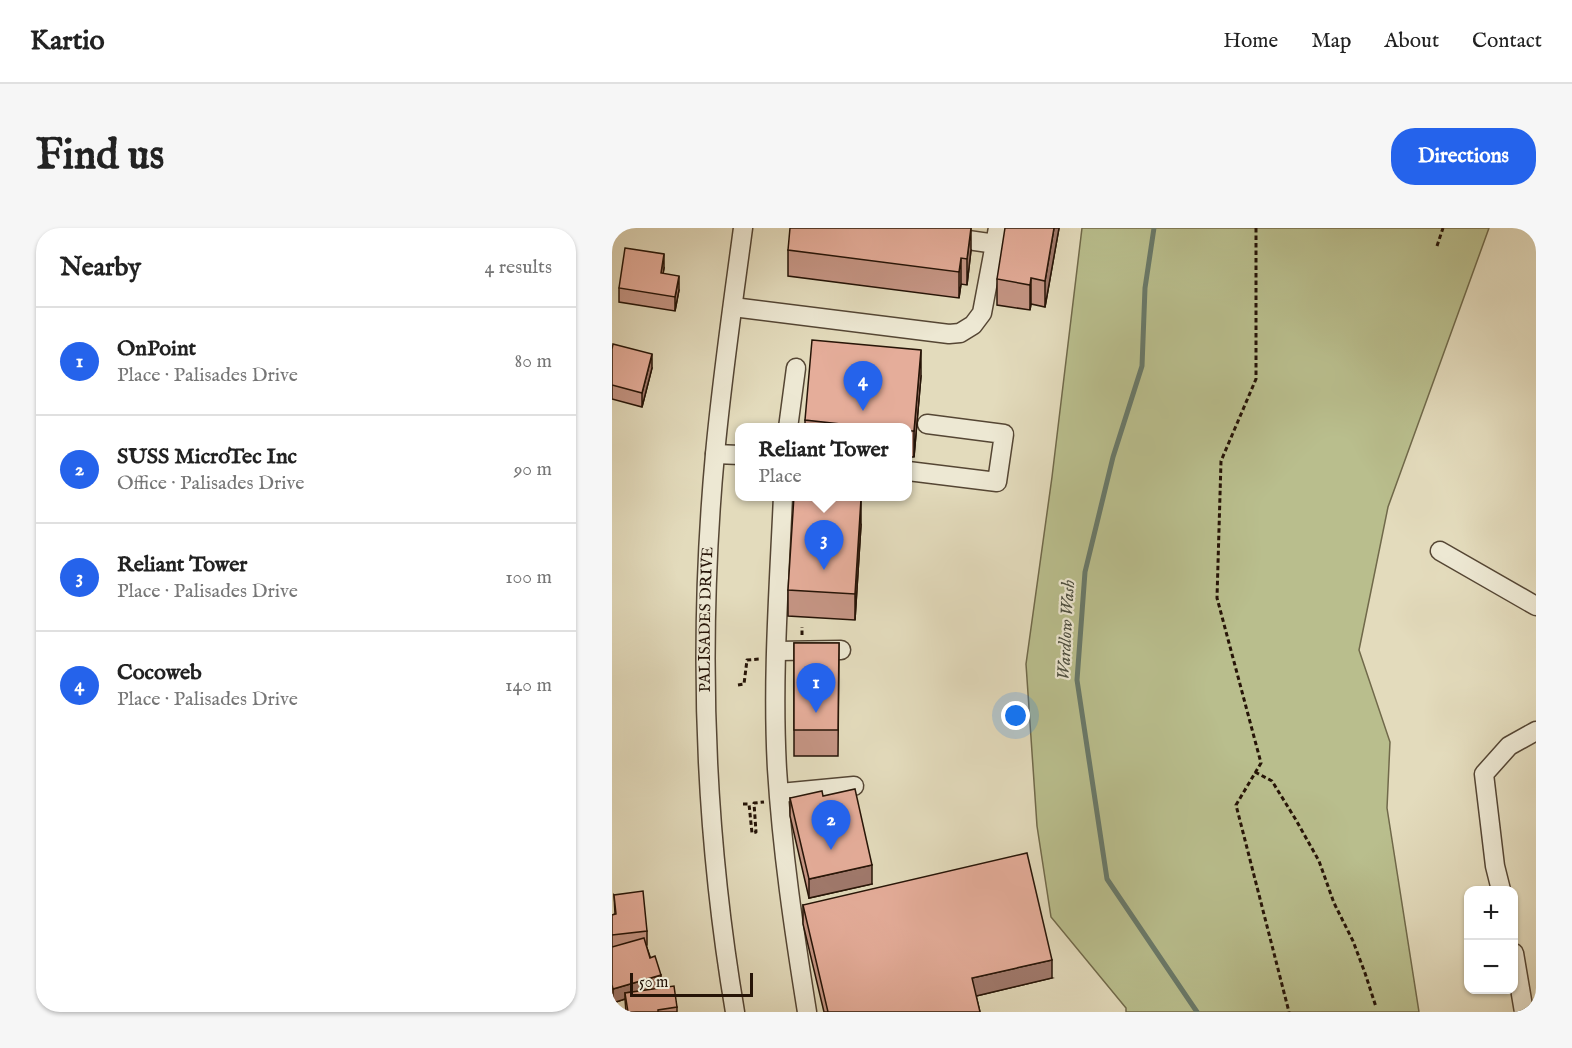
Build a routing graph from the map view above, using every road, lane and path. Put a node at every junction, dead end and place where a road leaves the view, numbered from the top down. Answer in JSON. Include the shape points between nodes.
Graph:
{"nodes":[{"id":1,"x":743,"y":228,"type":"edge"},
{"id":2,"x":1256,"y":228,"type":"edge"},
{"id":3,"x":1443,"y":228,"type":"edge"},
{"id":4,"x":930,"y":234,"type":"edge"},
{"id":5,"x":997,"y":236,"type":"edge"},
{"id":6,"x":1437,"y":246,"type":"dead end"},
{"id":7,"x":733,"y":308,"type":"junction"},
{"id":8,"x":796,"y":368,"type":"dead end"},
{"id":9,"x":789,"y":423,"type":"edge"},
{"id":10,"x":927,"y":424,"type":"dead end"},
{"id":11,"x":715,"y":454,"type":"junction"},
{"id":12,"x":735,"y":455,"type":"edge"},
{"id":13,"x":912,"y":471,"type":"edge"},
{"id":14,"x":783,"y":501,"type":"edge"},
{"id":15,"x":1440,"y":551,"type":"dead end"},
{"id":16,"x":1536,"y":606,"type":"edge"},
{"id":17,"x":841,"y":650,"type":"edge"},
{"id":18,"x":777,"y":651,"type":"junction"},
{"id":19,"x":754,"y":660,"type":"dead end"},
{"id":20,"x":738,"y":685,"type":"dead end"},
{"id":21,"x":1536,"y":731,"type":"edge"},
{"id":22,"x":1256,"y":772,"type":"junction"},
{"id":23,"x":854,"y":786,"type":"dead end"},
{"id":24,"x":780,"y":793,"type":"junction"},
{"id":25,"x":759,"y":803,"type":"dead end"},
{"id":26,"x":743,"y":804,"type":"dead end"},
{"id":27,"x":1500,"y":886,"type":"edge"},
{"id":28,"x":814,"y":906,"type":"edge"},
{"id":29,"x":791,"y":911,"type":"junction"},
{"id":30,"x":1518,"y":977,"type":"edge"},
{"id":31,"x":1376,"y":1007,"type":"dead end"},
{"id":32,"x":735,"y":1012,"type":"edge"},
{"id":33,"x":807,"y":1012,"type":"edge"},
{"id":34,"x":1289,"y":1012,"type":"edge"},
{"id":35,"x":1524,"y":1012,"type":"edge"}],
"edges":[{"from":1,"to":7,"type":"street","name":"PALISADES DRIVE"},
{"from":2,"to":22,"type":"path","via":[[1257,379],[1221,461],[1217,598],[1261,763]]},
{"from":3,"to":6,"type":"path"},
{"from":4,"to":5,"type":"street"},
{"from":5,"to":7,"type":"street","via":[[982,313],[960,333]]},
{"from":7,"to":11,"type":"street","name":"PALISADES DRIVE"},
{"from":8,"to":9,"type":"street"},
{"from":10,"to":13,"type":"street","via":[[1004,434],[997,482]]},
{"from":11,"to":12,"type":"street"},
{"from":11,"to":32,"type":"street","name":"PALISADES DRIVE","via":[[707,591],[709,749],[720,909]]},
{"from":14,"to":18,"type":"street"},
{"from":15,"to":16,"type":"street"},
{"from":17,"to":18,"type":"street"},
{"from":18,"to":24,"type":"street"},
{"from":19,"to":20,"type":"path","via":[[747,660],[744,684]]},
{"from":21,"to":27,"type":"street","via":[[1509,746],[1484,774]]},
{"from":22,"to":31,"type":"path","via":[[1272,781],[1319,861]]},
{"from":22,"to":34,"type":"path","via":[[1236,805]]},
{"from":23,"to":24,"type":"street"},
{"from":24,"to":29,"type":"street"},
{"from":25,"to":26,"type":"path","via":[[754,803],[756,832],[752,832],[749,804]]},
{"from":28,"to":29,"type":"street"},
{"from":29,"to":33,"type":"street"},
{"from":30,"to":35,"type":"street"}]}
